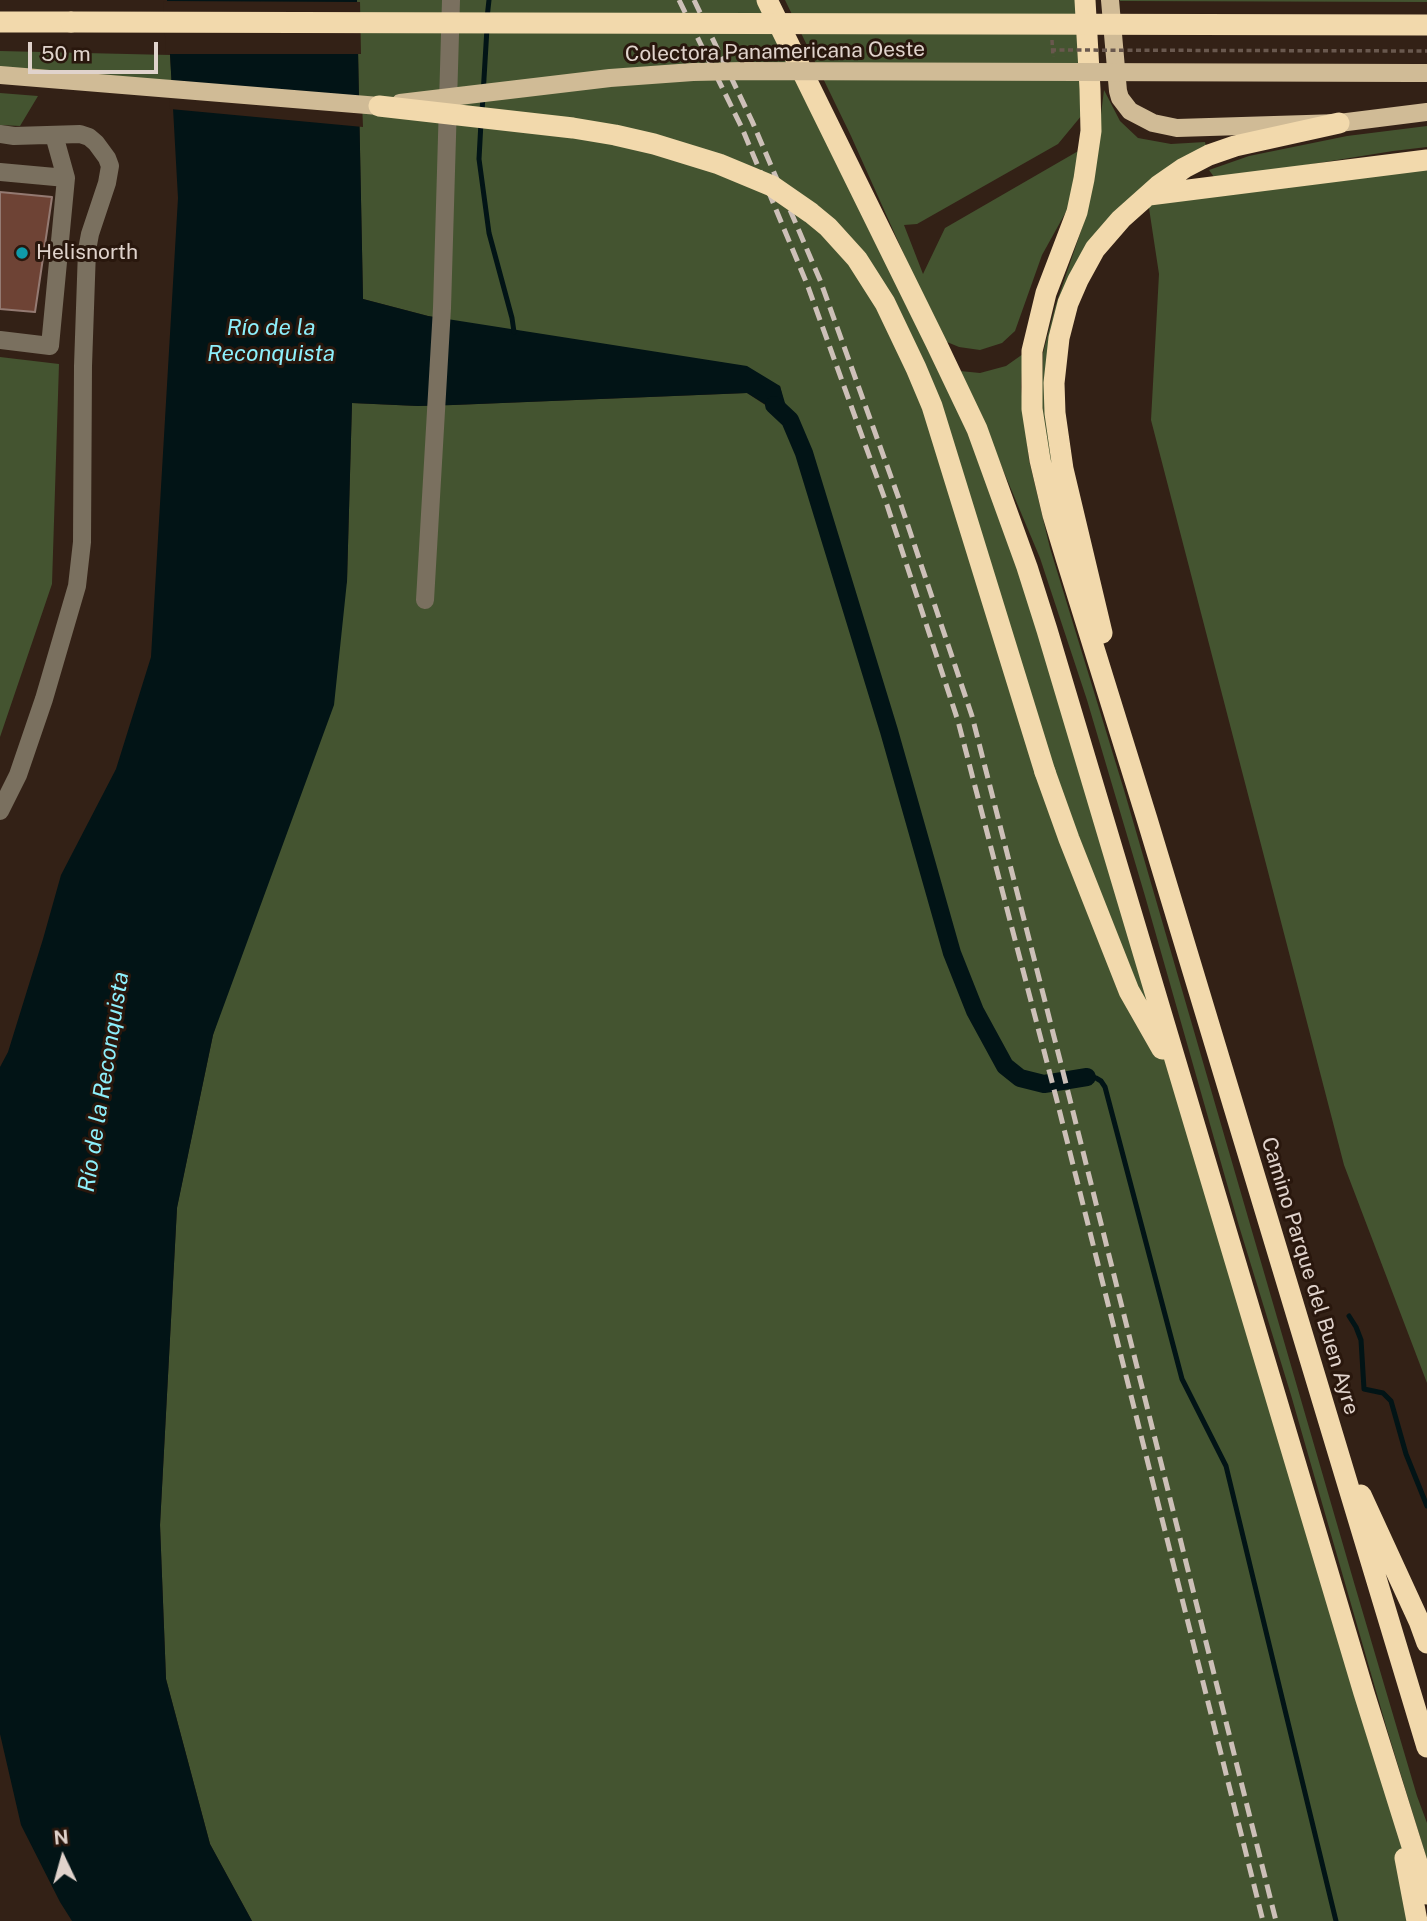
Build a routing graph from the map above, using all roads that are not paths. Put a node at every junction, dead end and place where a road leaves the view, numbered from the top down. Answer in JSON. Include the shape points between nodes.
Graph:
{"nodes":[{"id":1,"x":451,"y":0,"type":"edge"},
{"id":2,"x":767,"y":0,"type":"edge"},
{"id":3,"x":1085,"y":0,"type":"edge"},
{"id":4,"x":1110,"y":0,"type":"edge"},
{"id":5,"x":0,"y":22,"type":"edge"},
{"id":6,"x":1427,"y":25,"type":"edge"},
{"id":7,"x":1420,"y":73,"type":"edge"},
{"id":8,"x":0,"y":75,"type":"edge"},
{"id":9,"x":379,"y":106,"type":"junction"},
{"id":10,"x":1427,"y":112,"type":"edge"},
{"id":11,"x":1339,"y":123,"type":"junction"},
{"id":12,"x":0,"y":134,"type":"edge"},
{"id":13,"x":54,"y":135,"type":"junction"},
{"id":14,"x":1427,"y":160,"type":"edge"},
{"id":15,"x":0,"y":172,"type":"edge"},
{"id":16,"x":66,"y":178,"type":"junction"},
{"id":17,"x":1147,"y":195,"type":"junction"},
{"id":18,"x":0,"y":340,"type":"edge"},
{"id":19,"x":425,"y":600,"type":"dead end"},
{"id":20,"x":0,"y":811,"type":"edge"},
{"id":21,"x":1147,"y":818,"type":"junction"},
{"id":22,"x":1181,"y":1082,"type":"junction"},
{"id":23,"x":1328,"y":1423,"type":"junction"},
{"id":24,"x":1427,"y":1643,"type":"edge"},
{"id":25,"x":1427,"y":1747,"type":"edge"},
{"id":26,"x":1393,"y":1791,"type":"junction"},
{"id":27,"x":1427,"y":1894,"type":"edge"},
{"id":28,"x":1417,"y":1921,"type":"edge"}],
"edges":[{"from":1,"to":19,"type":"street","via":[[442,308]]},
{"from":2,"to":22,"type":"highway","via":[[976,429],[1047,629]]},
{"from":3,"to":21,"type":"highway","via":[[1088,156],[1076,212],[1035,336],[1032,409],[1053,515]]},
{"from":4,"to":11,"type":"main road","via":[[1118,91],[1130,111],[1142,119],[1177,128]]},
{"from":5,"to":6,"type":"highway","bridge":true},
{"from":7,"to":9,"type":"main road","name":"Colectora Panamericana Oeste","bridge":true,"via":[[693,72]]},
{"from":8,"to":9,"type":"main road","name":"Colectora Panamericana Oeste"},
{"from":9,"to":22,"type":"highway","bridge":true,"via":[[615,135],[719,164],[791,198],[828,227],[857,259],[885,303],[932,406],[1045,772],[1129,991]]},
{"from":10,"to":11,"type":"main road"},
{"from":11,"to":17,"type":"highway","via":[[1209,155]]},
{"from":12,"to":13,"type":"street"},
{"from":13,"to":16,"type":"street"},
{"from":13,"to":20,"type":"street","via":[[89,137],[103,150],[110,166],[86,250],[82,542],[77,586],[51,676],[18,775]]},
{"from":14,"to":17,"type":"highway"},
{"from":15,"to":16,"type":"street"},
{"from":16,"to":18,"type":"street","via":[[50,346]]},
{"from":17,"to":21,"type":"highway","via":[[1107,234],[1078,280],[1063,320],[1054,383],[1063,469]]},
{"from":21,"to":23,"type":"highway","name":"Camino Parque del Buen Ayre"},
{"from":22,"to":26,"type":"highway"},
{"from":23,"to":24,"type":"highway"},
{"from":23,"to":25,"type":"highway","name":"Camino Parque del Buen Ayre"},
{"from":26,"to":27,"type":"highway"},
{"from":26,"to":28,"type":"highway"}]}
